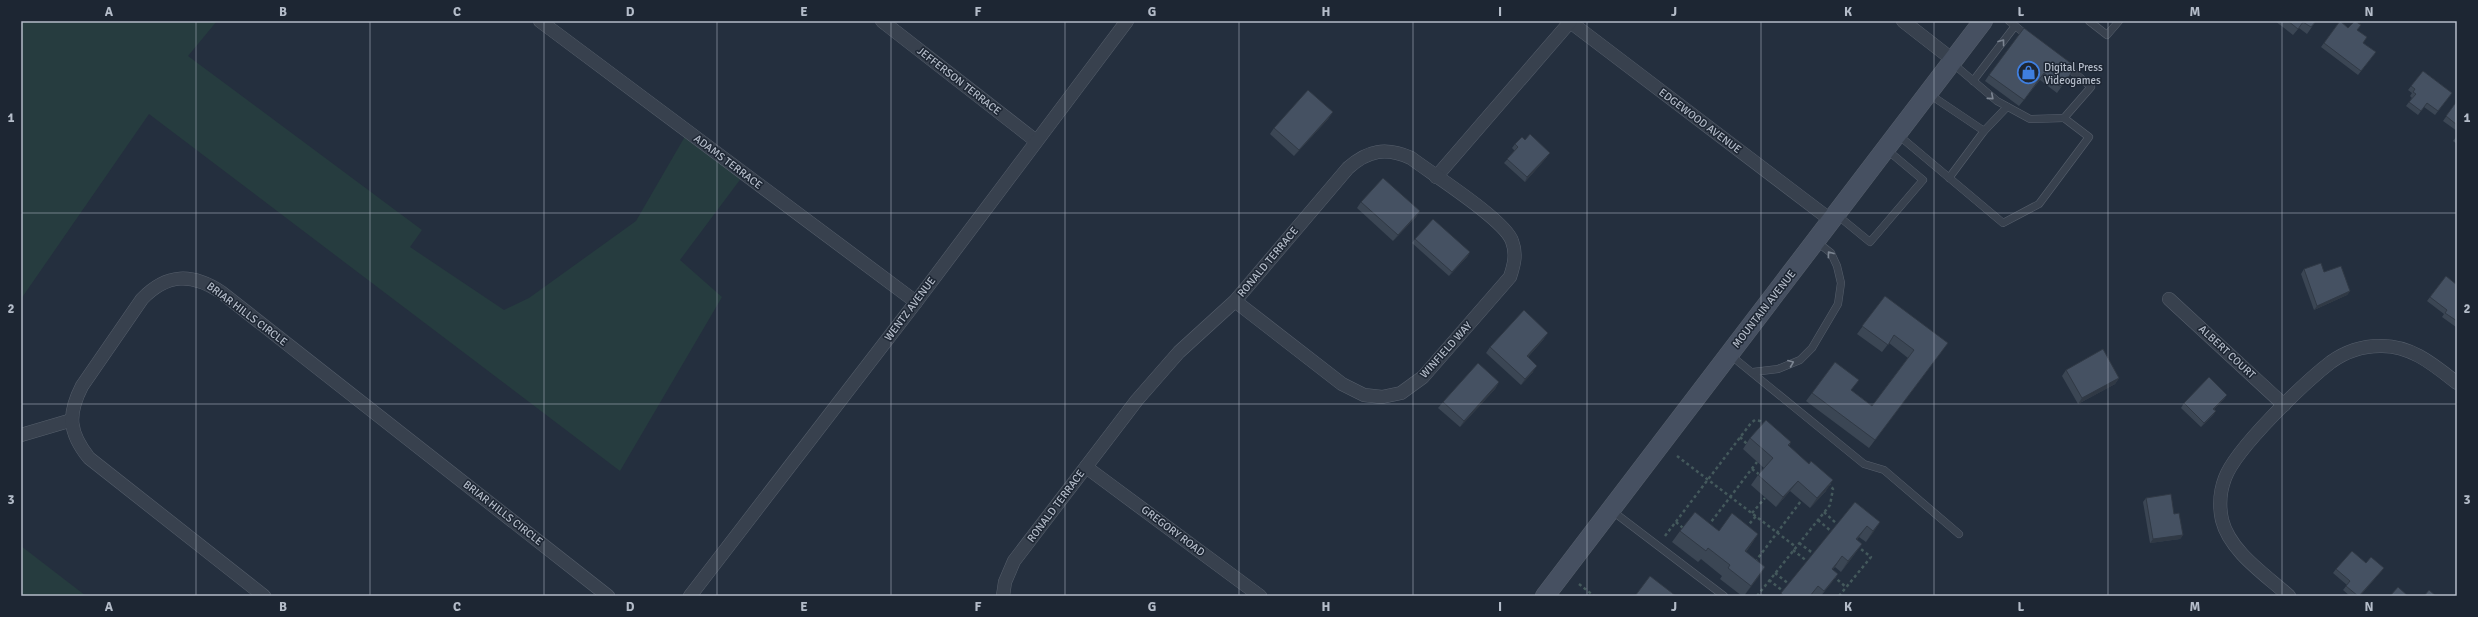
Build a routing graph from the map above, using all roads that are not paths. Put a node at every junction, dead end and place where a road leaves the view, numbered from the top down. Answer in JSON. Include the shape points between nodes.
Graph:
{"nodes":[{"id":1,"x":540,"y":21,"type":"edge"},
{"id":2,"x":882,"y":21,"type":"edge"},
{"id":3,"x":1127,"y":21,"type":"edge"},
{"id":4,"x":1570,"y":21,"type":"edge"},
{"id":5,"x":1903,"y":21,"type":"edge"},
{"id":6,"x":1983,"y":21,"type":"edge"},
{"id":7,"x":2089,"y":21,"type":"edge"},
{"id":8,"x":2119,"y":21,"type":"edge"},
{"id":9,"x":2012,"y":23,"type":"edge"},
{"id":10,"x":2033,"y":40,"type":"edge"},
{"id":11,"x":2057,"y":59,"type":"edge"},
{"id":12,"x":1952,"y":61,"type":"junction"},
{"id":13,"x":1973,"y":81,"type":"junction"},
{"id":14,"x":1929,"y":94,"type":"junction"},
{"id":15,"x":2007,"y":107,"type":"junction"},
{"id":16,"x":2064,"y":118,"type":"junction"},
{"id":17,"x":1984,"y":131,"type":"junction"},
{"id":18,"x":1897,"y":134,"type":"junction"},
{"id":19,"x":1036,"y":141,"type":"junction"},
{"id":20,"x":1886,"y":149,"type":"junction"},
{"id":21,"x":1436,"y":177,"type":"junction"},
{"id":22,"x":1949,"y":178,"type":"junction"},
{"id":23,"x":1834,"y":218,"type":"junction"},
{"id":24,"x":1816,"y":242,"type":"junction"},
{"id":25,"x":2170,"y":299,"type":"dead end"},
{"id":26,"x":1235,"y":301,"type":"junction"},
{"id":27,"x":916,"y":302,"type":"junction"},
{"id":28,"x":1729,"y":354,"type":"junction"},
{"id":29,"x":1753,"y":372,"type":"junction"},
{"id":30,"x":2457,"y":383,"type":"edge"},
{"id":31,"x":2284,"y":405,"type":"junction"},
{"id":32,"x":72,"y":420,"type":"junction"},
{"id":33,"x":21,"y":435,"type":"edge"},
{"id":34,"x":1086,"y":467,"type":"junction"},
{"id":35,"x":1610,"y":510,"type":"junction"},
{"id":36,"x":1959,"y":534,"type":"dead end"},
{"id":37,"x":264,"y":596,"type":"edge"},
{"id":38,"x":608,"y":596,"type":"edge"},
{"id":39,"x":690,"y":596,"type":"edge"},
{"id":40,"x":1003,"y":596,"type":"edge"},
{"id":41,"x":1260,"y":596,"type":"edge"},
{"id":42,"x":1545,"y":596,"type":"edge"},
{"id":43,"x":1724,"y":596,"type":"edge"},
{"id":44,"x":2289,"y":596,"type":"edge"}],
"edges":[{"from":1,"to":27,"type":"street","name":"ADAMS TERRACE"},
{"from":2,"to":19,"type":"street","name":"JEFFERSON TERRACE"},
{"from":3,"to":19,"type":"street","name":"WENTZ AVENUE"},
{"from":4,"to":21,"type":"street"},
{"from":4,"to":23,"type":"street","name":"EDGEWOOD AVENUE"},
{"from":5,"to":12,"type":"street"},
{"from":6,"to":12,"type":"street","name":"MOUNTAIN AVENUE"},
{"from":7,"to":8,"type":"lane","via":[[2107,35]]},
{"from":9,"to":10,"type":"lane"},
{"from":13,"to":9,"type":"lane","one_way":true},
{"from":11,"to":16,"type":"lane","via":[[2091,87]]},
{"from":12,"to":13,"type":"lane"},
{"from":12,"to":14,"type":"street","name":"MOUNTAIN AVENUE"},
{"from":13,"to":15,"type":"lane","one_way":true},
{"from":14,"to":17,"type":"lane"},
{"from":14,"to":18,"type":"street","name":"MOUNTAIN AVENUE"},
{"from":15,"to":16,"type":"lane","via":[[2030,119]]},
{"from":15,"to":17,"type":"lane"},
{"from":16,"to":22,"type":"lane","via":[[2089,137],[2039,204],[2003,223]]},
{"from":17,"to":22,"type":"lane"},
{"from":18,"to":20,"type":"street","name":"MOUNTAIN AVENUE"},
{"from":18,"to":22,"type":"lane"},
{"from":19,"to":27,"type":"street","name":"WENTZ AVENUE"},
{"from":20,"to":23,"type":"street","name":"MOUNTAIN AVENUE"},
{"from":20,"to":23,"type":"lane","via":[[1923,180],[1870,242]]},
{"from":21,"to":26,"type":"street","name":"RONALD TERRACE","via":[[1411,158],[1397,152],[1383,150],[1359,158]]},
{"from":21,"to":26,"type":"street","name":"WINFIELD WAY","via":[[1505,230],[1514,246],[1514,265],[1510,277],[1416,383],[1400,393],[1382,397],[1353,391]]},
{"from":23,"to":24,"type":"street","name":"MOUNTAIN AVENUE"},
{"from":24,"to":28,"type":"street","name":"MOUNTAIN AVENUE"},
{"from":29,"to":24,"type":"lane","one_way":true,"via":[[1778,369],[1800,360],[1812,348],[1838,304],[1841,283],[1837,266],[1831,253]]},
{"from":25,"to":31,"type":"street","name":"ALBERT COURT"},
{"from":26,"to":34,"type":"street","name":"RONALD TERRACE","via":[[1179,352],[1137,400]]},
{"from":27,"to":39,"type":"street","name":"WENTZ AVENUE"},
{"from":28,"to":29,"type":"lane"},
{"from":28,"to":35,"type":"street","name":"MOUNTAIN AVENUE"},
{"from":29,"to":36,"type":"lane","via":[[1864,464],[1884,470]]},
{"from":30,"to":31,"type":"street","via":[[2429,361],[2414,353],[2380,346],[2363,348],[2332,362]]},
{"from":31,"to":44,"type":"street","via":[[2231,465],[2225,478],[2220,506],[2227,534],[2235,546]]},
{"from":32,"to":33,"type":"street"},
{"from":32,"to":37,"type":"street","name":"BRIAR HILLS CIRCLE","via":[[78,445],[89,458]]},
{"from":32,"to":38,"type":"street","name":"BRIAR HILLS CIRCLE","via":[[74,401],[82,386],[150,290],[165,282],[186,278],[197,280],[221,292]]},
{"from":34,"to":40,"type":"street","name":"RONALD TERRACE","via":[[1014,561],[1005,582]]},
{"from":34,"to":41,"type":"street","name":"GREGORY ROAD"},
{"from":35,"to":42,"type":"street","name":"MOUNTAIN AVENUE"},
{"from":35,"to":43,"type":"lane"}]}
